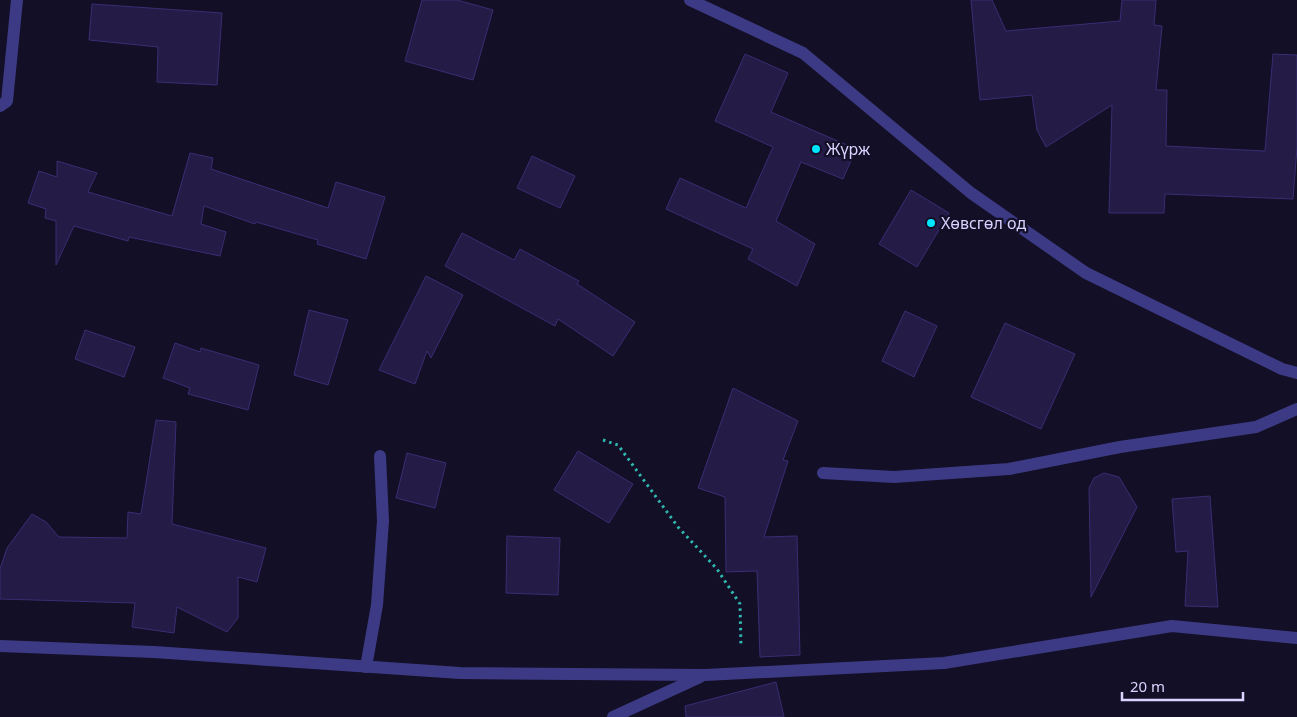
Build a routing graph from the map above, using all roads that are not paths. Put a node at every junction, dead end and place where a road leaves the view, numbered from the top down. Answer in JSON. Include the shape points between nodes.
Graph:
{"nodes":[{"id":1,"x":17,"y":0,"type":"edge"},
{"id":2,"x":690,"y":0,"type":"edge"},
{"id":3,"x":0,"y":106,"type":"edge"},
{"id":4,"x":1297,"y":373,"type":"edge"},
{"id":5,"x":1297,"y":409,"type":"edge"},
{"id":6,"x":380,"y":456,"type":"dead end"},
{"id":7,"x":823,"y":473,"type":"dead end"},
{"id":8,"x":1297,"y":638,"type":"edge"},
{"id":9,"x":0,"y":646,"type":"edge"},
{"id":10,"x":366,"y":667,"type":"junction"},
{"id":11,"x":705,"y":675,"type":"junction"},
{"id":12,"x":612,"y":717,"type":"edge"}],
"edges":[{"from":1,"to":3,"type":"street","via":[[7,101]]},
{"from":2,"to":4,"type":"street","via":[[803,53],[971,193],[1086,273],[1282,369]]},
{"from":5,"to":7,"type":"street","via":[[1256,427],[1120,447],[1009,469],[894,477]]},
{"from":6,"to":10,"type":"street","via":[[383,521],[377,605]]},
{"from":8,"to":11,"type":"street","via":[[1172,626],[944,663]]},
{"from":9,"to":10,"type":"street","via":[[154,652]]},
{"from":10,"to":11,"type":"street","via":[[460,673]]},
{"from":11,"to":12,"type":"street"}]}
